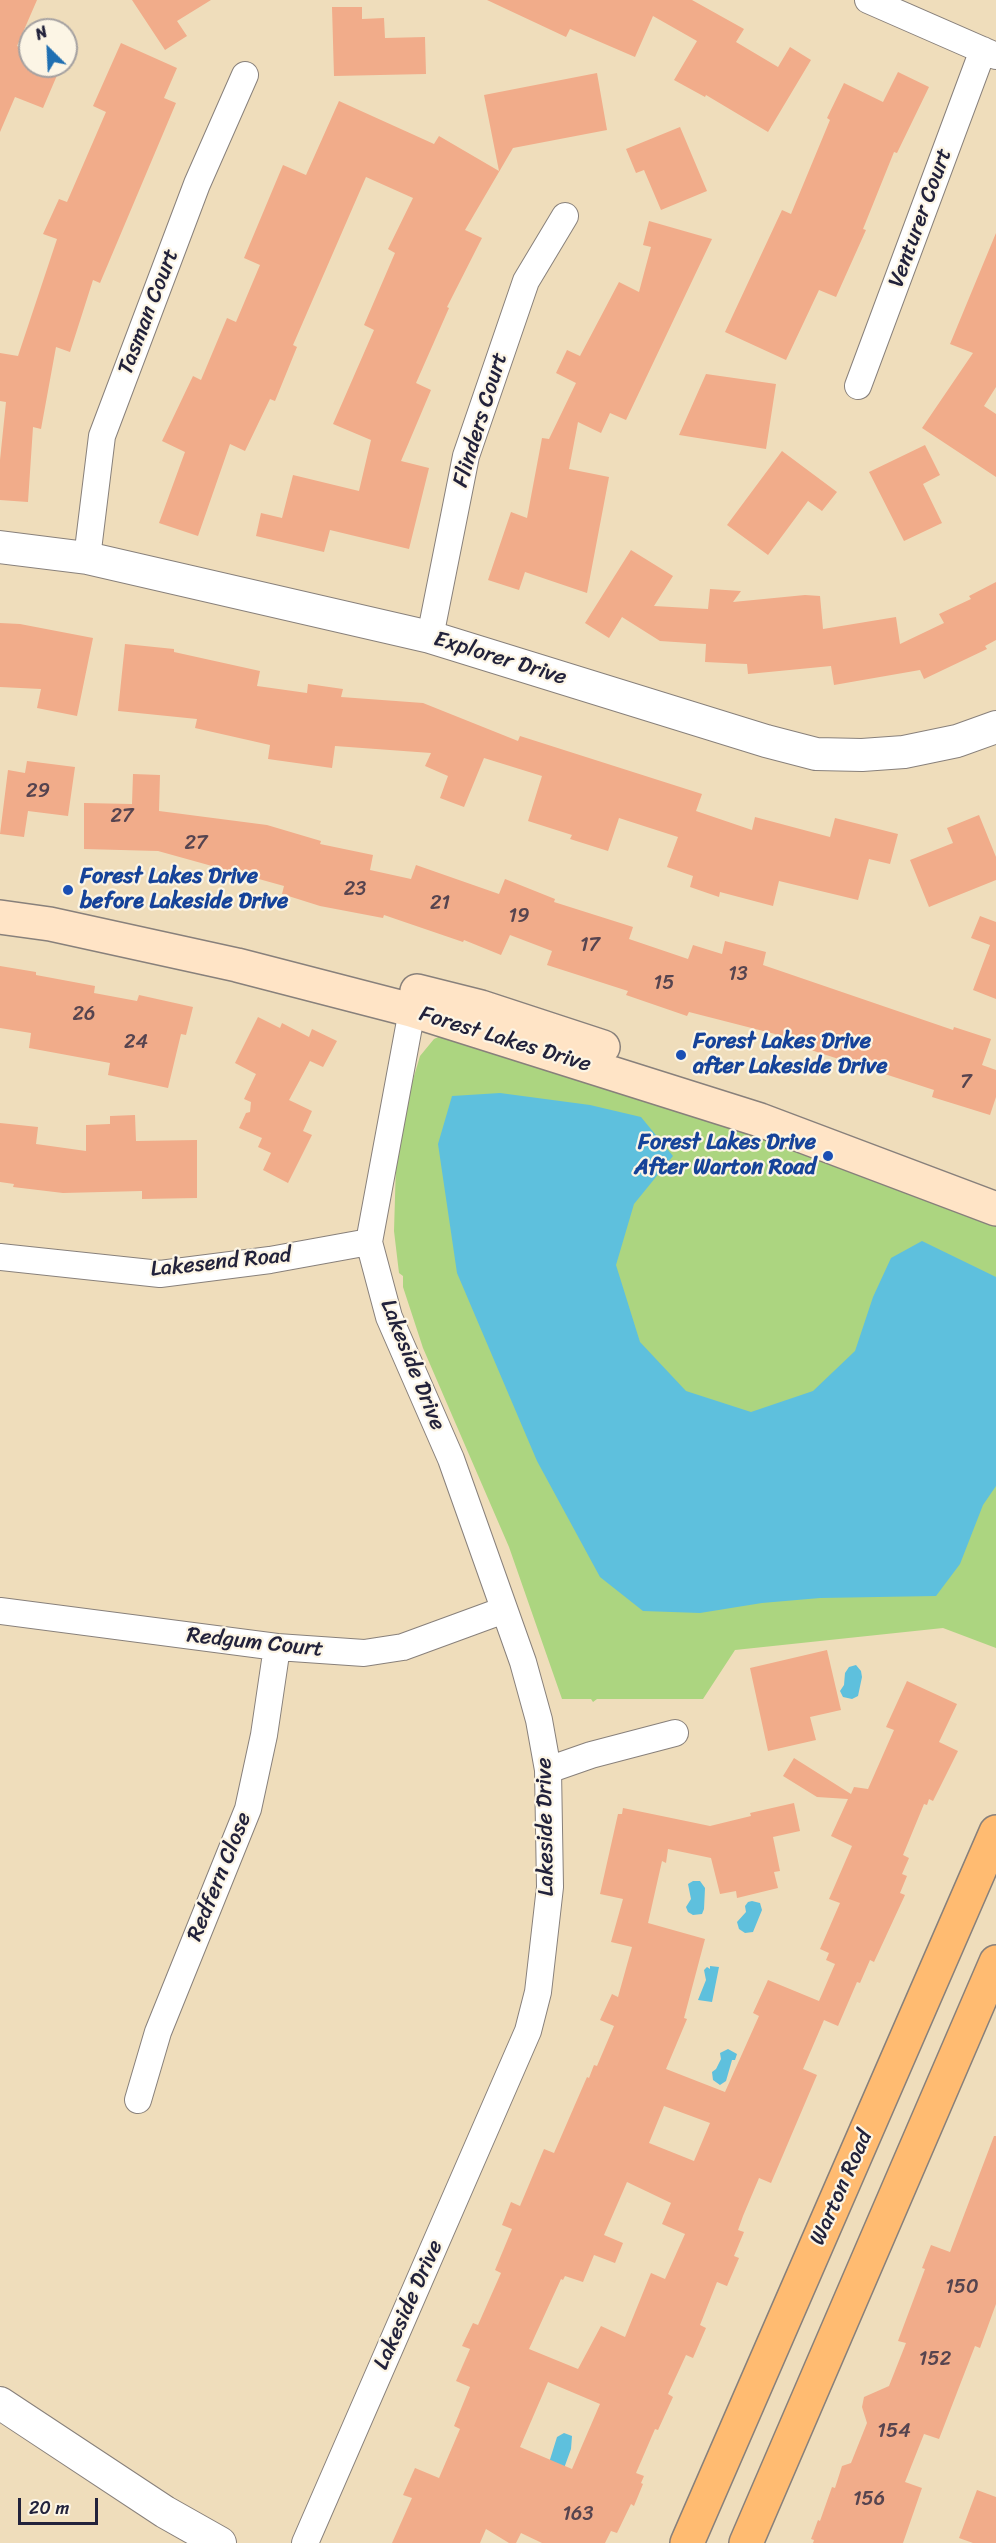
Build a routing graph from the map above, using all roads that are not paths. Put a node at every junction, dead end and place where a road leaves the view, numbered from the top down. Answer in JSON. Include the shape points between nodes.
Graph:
{"nodes":[{"id":1,"x":868,"y":0,"type":"edge"},
{"id":2,"x":990,"y":53,"type":"edge"},
{"id":3,"x":245,"y":75,"type":"dead end"},
{"id":4,"x":565,"y":216,"type":"dead end"},
{"id":5,"x":858,"y":386,"type":"dead end"},
{"id":6,"x":0,"y":546,"type":"edge"},
{"id":7,"x":87,"y":558,"type":"junction"},
{"id":8,"x":430,"y":637,"type":"junction"},
{"id":9,"x":996,"y":727,"type":"edge"},
{"id":10,"x":0,"y":897,"type":"edge"},
{"id":11,"x":0,"y":917,"type":"edge"},
{"id":12,"x":413,"y":1000,"type":"junction"},
{"id":13,"x":996,"y":1186,"type":"edge"},
{"id":14,"x":996,"y":1209,"type":"edge"},
{"id":15,"x":369,"y":1242,"type":"junction"},
{"id":16,"x":0,"y":1257,"type":"edge"},
{"id":17,"x":504,"y":1610,"type":"junction"},
{"id":18,"x":0,"y":1611,"type":"edge"},
{"id":19,"x":277,"y":1647,"type":"junction"},
{"id":20,"x":675,"y":1732,"type":"dead end"},
{"id":21,"x":548,"y":1770,"type":"junction"},
{"id":22,"x":996,"y":1832,"type":"edge"},
{"id":23,"x":996,"y":1962,"type":"edge"},
{"id":24,"x":138,"y":2100,"type":"dead end"},
{"id":25,"x":0,"y":2403,"type":"edge"},
{"id":26,"x":220,"y":2543,"type":"edge"},
{"id":27,"x":305,"y":2543,"type":"edge"},
{"id":28,"x":687,"y":2543,"type":"edge"},
{"id":29,"x":746,"y":2543,"type":"edge"}],
"edges":[{"from":1,"to":2,"type":"street"},
{"from":2,"to":5,"type":"street","name":"Venturer Court"},
{"from":3,"to":7,"type":"street","name":"Tasman Court","via":[[197,184],[102,436]]},
{"from":4,"to":8,"type":"street","name":"Flinders Court","via":[[526,281],[466,456]]},
{"from":6,"to":7,"type":"street","name":"Explorer Drive"},
{"from":7,"to":8,"type":"street","name":"Explorer Drive"},
{"from":8,"to":9,"type":"street","name":"Explorer Drive","via":[[816,754],[904,752],[957,741]]},
{"from":10,"to":12,"type":"main road","name":"Forest Lakes Drive","via":[[55,904],[242,945]]},
{"from":11,"to":12,"type":"main road","name":"Forest Lakes Drive"},
{"from":12,"to":13,"type":"main road","name":"Forest Lakes Drive","via":[[481,1007],[765,1100]]},
{"from":12,"to":14,"type":"main road","name":"Forest Lakes Drive","via":[[760,1120]]},
{"from":12,"to":15,"type":"street","name":"Lakeside Drive"},
{"from":15,"to":16,"type":"street","name":"Lakesend Road","via":[[160,1274]]},
{"from":15,"to":17,"type":"street","name":"Lakeside Drive","via":[[388,1317],[451,1460]]},
{"from":17,"to":19,"type":"street","name":"Redgum Court","via":[[421,1641],[384,1650],[364,1653]]},
{"from":17,"to":21,"type":"street","name":"Lakeside Drive","via":[[539,1720]]},
{"from":18,"to":19,"type":"street","name":"Redgum Court"},
{"from":19,"to":24,"type":"street","name":"Redfern Close","via":[[248,1809],[158,2032]]},
{"from":20,"to":21,"type":"street"},
{"from":21,"to":27,"type":"street","name":"Lakeside Drive","via":[[550,1887],[538,1992],[528,2031]]},
{"from":22,"to":28,"type":"main road","name":"Warton Road"},
{"from":23,"to":29,"type":"main road"},
{"from":25,"to":26,"type":"street","via":[[165,2512]]}]}
